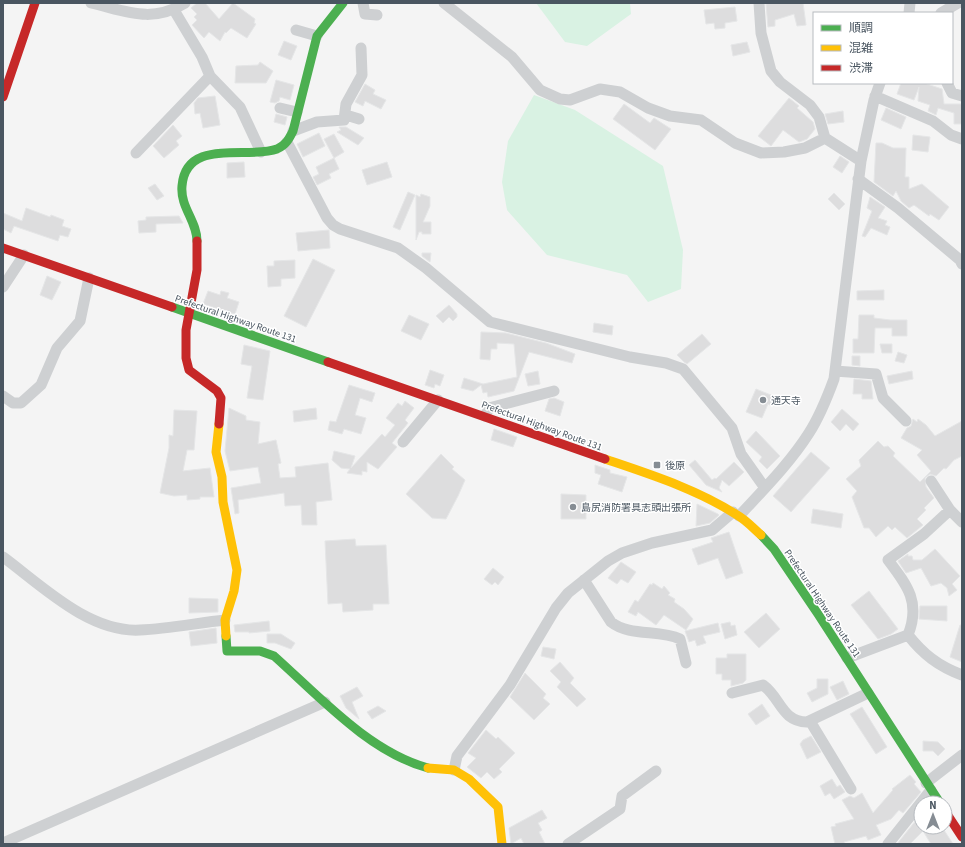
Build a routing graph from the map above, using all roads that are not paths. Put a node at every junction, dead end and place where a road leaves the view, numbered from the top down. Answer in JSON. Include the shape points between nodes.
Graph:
{"nodes":[{"id":1,"x":36,"y":3,"type":"edge"},
{"id":2,"x":91,"y":3,"type":"edge"},
{"id":3,"x":185,"y":3,"type":"edge"},
{"id":4,"x":343,"y":3,"type":"edge"},
{"id":5,"x":363,"y":3,"type":"edge"},
{"id":6,"x":444,"y":3,"type":"edge"},
{"id":7,"x":760,"y":3,"type":"edge"},
{"id":8,"x":958,"y":3,"type":"edge"},
{"id":9,"x":174,"y":10,"type":"junction"},
{"id":10,"x":943,"y":12,"type":"edge"},
{"id":11,"x":377,"y":15,"type":"dead end"},
{"id":12,"x":296,"y":30,"type":"dead end"},
{"id":13,"x":317,"y":36,"type":"junction"},
{"id":14,"x":361,"y":48,"type":"dead end"},
{"id":15,"x":210,"y":76,"type":"junction"},
{"id":16,"x":880,"y":84,"type":"edge"},
{"id":17,"x":948,"y":84,"type":"edge"},
{"id":18,"x":875,"y":96,"type":"junction"},
{"id":19,"x":962,"y":96,"type":"edge"},
{"id":20,"x":3,"y":97,"type":"edge"},
{"id":21,"x":280,"y":108,"type":"dead end"},
{"id":22,"x":297,"y":112,"type":"junction"},
{"id":23,"x":346,"y":115,"type":"junction"},
{"id":24,"x":359,"y":119,"type":"dead end"},
{"id":25,"x":293,"y":131,"type":"junction"},
{"id":26,"x":825,"y":138,"type":"junction"},
{"id":27,"x":962,"y":139,"type":"edge"},
{"id":28,"x":287,"y":142,"type":"junction"},
{"id":29,"x":261,"y":152,"type":"junction"},
{"id":30,"x":136,"y":154,"type":"dead end"},
{"id":31,"x":861,"y":161,"type":"junction"},
{"id":32,"x":858,"y":179,"type":"junction"},
{"id":33,"x":3,"y":248,"type":"edge"},
{"id":34,"x":24,"y":255,"type":"junction"},
{"id":35,"x":962,"y":264,"type":"edge"},
{"id":36,"x":89,"y":278,"type":"junction"},
{"id":37,"x":3,"y":287,"type":"edge"},
{"id":38,"x":190,"y":314,"type":"junction"},
{"id":39,"x":835,"y":371,"type":"junction"},
{"id":40,"x":554,"y":391,"type":"dead end"},
{"id":41,"x":3,"y":396,"type":"edge"},
{"id":42,"x":438,"y":400,"type":"junction"},
{"id":43,"x":485,"y":416,"type":"junction"},
{"id":44,"x":906,"y":421,"type":"dead end"},
{"id":45,"x":403,"y":442,"type":"dead end"},
{"id":46,"x":931,"y":481,"type":"dead end"},
{"id":47,"x":765,"y":488,"type":"junction"},
{"id":48,"x":950,"y":510,"type":"junction"},
{"id":49,"x":736,"y":514,"type":"junction"},
{"id":50,"x":962,"y":522,"type":"edge"},
{"id":51,"x":3,"y":556,"type":"edge"},
{"id":52,"x":584,"y":580,"type":"junction"},
{"id":53,"x":225,"y":620,"type":"junction"},
{"id":54,"x":908,"y":635,"type":"junction"},
{"id":55,"x":847,"y":658,"type":"junction"},
{"id":56,"x":686,"y":663,"type":"dead end"},
{"id":57,"x":962,"y":675,"type":"edge"},
{"id":58,"x":732,"y":692,"type":"dead end"},
{"id":59,"x":868,"y":693,"type":"junction"},
{"id":60,"x":325,"y":702,"type":"junction"},
{"id":61,"x":810,"y":721,"type":"junction"},
{"id":62,"x":962,"y":755,"type":"edge"},
{"id":63,"x":454,"y":770,"type":"junction"},
{"id":64,"x":656,"y":771,"type":"dead end"},
{"id":65,"x":928,"y":786,"type":"junction"},
{"id":66,"x":851,"y":789,"type":"dead end"},
{"id":67,"x":934,"y":795,"type":"edge"},
{"id":68,"x":953,"y":823,"type":"edge"},
{"id":69,"x":962,"y":837,"type":"edge"},
{"id":70,"x":3,"y":843,"type":"edge"},
{"id":71,"x":502,"y":844,"type":"edge"},
{"id":72,"x":568,"y":844,"type":"edge"},
{"id":73,"x":888,"y":844,"type":"edge"}],
"edges":[{"from":1,"to":20,"type":"street"},
{"from":2,"to":9,"type":"street","via":[[148,16]]},
{"from":3,"to":9,"type":"street"},
{"from":4,"to":13,"type":"street"},
{"from":5,"to":11,"type":"street","via":[[365,14]]},
{"from":6,"to":26,"type":"street","via":[[512,57],[540,90],[560,99],[570,100],[600,89],[620,92],[648,108],[670,116],[701,120],[735,143],[761,153],[805,148]]},
{"from":7,"to":26,"type":"street","via":[[761,33],[771,71],[780,82],[810,105],[819,117]]},
{"from":8,"to":10,"type":"street"},
{"from":9,"to":15,"type":"street","via":[[202,57]]},
{"from":12,"to":13,"type":"street"},
{"from":13,"to":22,"type":"street"},
{"from":14,"to":23,"type":"street","via":[[362,75],[346,104]]},
{"from":15,"to":29,"type":"street","via":[[240,107]]},
{"from":15,"to":30,"type":"street"},
{"from":16,"to":18,"type":"street"},
{"from":17,"to":19,"type":"street","via":[[952,93]]},
{"from":18,"to":27,"type":"street","via":[[933,121]]},
{"from":18,"to":31,"type":"street"},
{"from":21,"to":22,"type":"street"},
{"from":22,"to":25,"type":"street"},
{"from":23,"to":24,"type":"street"},
{"from":23,"to":25,"type":"street","via":[[344,120],[339,122],[317,122]]},
{"from":25,"to":28,"type":"street"},
{"from":26,"to":31,"type":"street"},
{"from":28,"to":29,"type":"street","via":[[275,149]]},
{"from":28,"to":47,"type":"street","via":[[332,225],[355,236],[398,248],[490,322],[630,357],[666,362],[683,369],[732,428],[741,454]]},
{"from":29,"to":38,"type":"street","via":[[231,151],[203,155],[182,177],[182,194],[196,230],[198,265]]},
{"from":31,"to":32,"type":"street"},
{"from":32,"to":35,"type":"street","via":[[898,208]]},
{"from":32,"to":39,"type":"street"},
{"from":33,"to":34,"type":"street","name":"Prefectural Highway Route 131"},
{"from":34,"to":36,"type":"street","name":"Prefectural Highway Route 131"},
{"from":34,"to":37,"type":"street"},
{"from":36,"to":38,"type":"street","name":"Prefectural Highway Route 131"},
{"from":36,"to":41,"type":"street","via":[[80,321],[57,348],[41,385],[21,403],[13,403]]},
{"from":38,"to":42,"type":"street","name":"Prefectural Highway Route 131"},
{"from":38,"to":53,"type":"street","via":[[186,342],[187,366],[217,391],[221,398],[216,452],[237,570]]},
{"from":39,"to":44,"type":"street","via":[[876,374],[883,398]]},
{"from":39,"to":47,"type":"street","via":[[825,402],[809,434]]},
{"from":40,"to":43,"type":"street","via":[[489,408]]},
{"from":42,"to":43,"type":"street","name":"Prefectural Highway Route 131"},
{"from":42,"to":45,"type":"street"},
{"from":43,"to":49,"type":"street","name":"Prefectural Highway Route 131","via":[[690,490]]},
{"from":46,"to":48,"type":"street"},
{"from":47,"to":49,"type":"street"},
{"from":48,"to":50,"type":"street"},
{"from":48,"to":54,"type":"street","via":[[924,534],[888,560],[912,597],[913,618]]},
{"from":49,"to":52,"type":"street","via":[[712,530],[626,551]]},
{"from":49,"to":55,"type":"street","name":"Prefectural Highway Route 131","via":[[774,549]]},
{"from":51,"to":53,"type":"street","via":[[34,583],[61,601],[91,619],[115,628],[139,630]]},
{"from":52,"to":56,"type":"street","via":[[611,622],[625,629],[673,635],[680,639]]},
{"from":52,"to":63,"type":"street","via":[[568,593],[556,608],[510,685],[457,756]]},
{"from":53,"to":60,"type":"street","via":[[227,651],[260,651],[274,656]]},
{"from":54,"to":55,"type":"street"},
{"from":54,"to":57,"type":"street","via":[[920,651],[932,661]]},
{"from":55,"to":59,"type":"street","name":"Prefectural Highway Route 131"},
{"from":58,"to":61,"type":"street","via":[[763,685],[789,716],[800,722]]},
{"from":59,"to":61,"type":"street"},
{"from":59,"to":65,"type":"street","name":"Prefectural Highway Route 131"},
{"from":60,"to":63,"type":"street","via":[[361,733],[398,756],[427,768]]},
{"from":60,"to":70,"type":"street"},
{"from":61,"to":66,"type":"street"},
{"from":62,"to":65,"type":"street"},
{"from":63,"to":71,"type":"street","via":[[469,779],[498,807]]},
{"from":64,"to":72,"type":"street","via":[[622,796],[620,809]]},
{"from":65,"to":67,"type":"street","name":"Prefectural Highway Route 131"},
{"from":65,"to":73,"type":"street"},
{"from":68,"to":69,"type":"street"}]}
